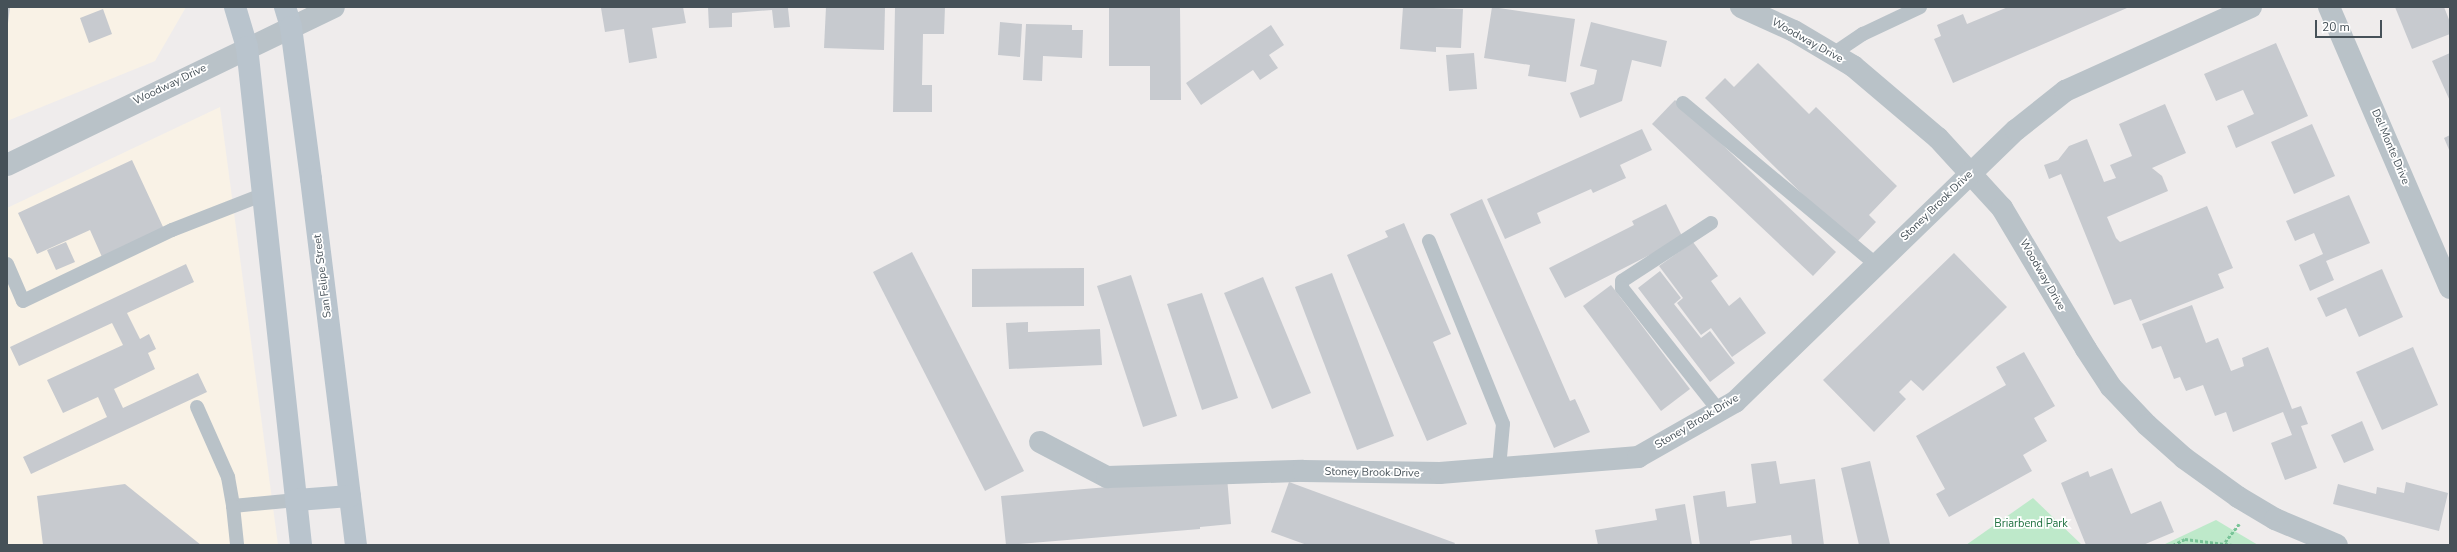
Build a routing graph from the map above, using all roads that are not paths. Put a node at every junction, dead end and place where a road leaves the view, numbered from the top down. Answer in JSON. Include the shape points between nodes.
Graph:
{"nodes":[{"id":1,"x":235,"y":7,"type":"edge"},
{"id":2,"x":334,"y":7,"type":"edge"},
{"id":3,"x":1741,"y":7,"type":"edge"},
{"id":4,"x":1920,"y":7,"type":"edge"},
{"id":5,"x":2251,"y":7,"type":"edge"},
{"id":6,"x":2329,"y":7,"type":"edge"},
{"id":7,"x":288,"y":17,"type":"edge"},
{"id":8,"x":247,"y":47,"type":"junction"},
{"id":9,"x":1833,"y":54,"type":"junction"},
{"id":10,"x":1683,"y":103,"type":"dead end"},
{"id":11,"x":7,"y":165,"type":"edge"},
{"id":12,"x":1971,"y":172,"type":"junction"},
{"id":13,"x":262,"y":195,"type":"junction"},
{"id":14,"x":1711,"y":223,"type":"dead end"},
{"id":15,"x":1428,"y":241,"type":"dead end"},
{"id":16,"x":7,"y":264,"type":"edge"},
{"id":17,"x":1877,"y":265,"type":"junction"},
{"id":18,"x":2450,"y":288,"type":"edge"},
{"id":19,"x":197,"y":407,"type":"dead end"},
{"id":20,"x":1719,"y":411,"type":"junction"},
{"id":21,"x":1040,"y":442,"type":"dead end"},
{"id":22,"x":1500,"y":468,"type":"junction"},
{"id":23,"x":350,"y":496,"type":"junction"},
{"id":24,"x":297,"y":500,"type":"junction"},
{"id":25,"x":233,"y":506,"type":"junction"},
{"id":26,"x":237,"y":545,"type":"edge"},
{"id":27,"x":301,"y":545,"type":"edge"},
{"id":28,"x":356,"y":545,"type":"edge"},
{"id":29,"x":2337,"y":545,"type":"edge"}],
"edges":[{"from":1,"to":8,"type":"main road"},
{"from":2,"to":7,"type":"street","name":"Woodway Drive"},
{"from":3,"to":9,"type":"street","name":"Woodway Drive","via":[[1794,31]]},
{"from":4,"to":9,"type":"lane","via":[[1863,34]]},
{"from":5,"to":12,"type":"street","name":"Stoney Brook Drive","via":[[2065,91],[2016,130]]},
{"from":6,"to":18,"type":"street","name":"Del Monte Drive"},
{"from":7,"to":8,"type":"street","name":"Woodway Drive"},
{"from":7,"to":23,"type":"main road","name":"San Felipe Street"},
{"from":8,"to":11,"type":"street","name":"Woodway Drive"},
{"from":8,"to":13,"type":"main road"},
{"from":9,"to":12,"type":"street","name":"Woodway Drive","via":[[1853,66],[1938,138]]},
{"from":10,"to":17,"type":"lane"},
{"from":12,"to":17,"type":"street","name":"Stoney Brook Drive"},
{"from":12,"to":29,"type":"street","name":"Woodway Drive","via":[[2002,208],[2111,387],[2147,426],[2184,458],[2238,497],[2275,520]]},
{"from":13,"to":16,"type":"lane","via":[[172,230],[23,301]]},
{"from":13,"to":24,"type":"main road"},
{"from":14,"to":20,"type":"lane","via":[[1622,281],[1622,288]]},
{"from":15,"to":22,"type":"lane","via":[[1504,424]]},
{"from":17,"to":20,"type":"street","name":"Stoney Brook Drive","via":[[1735,402]]},
{"from":19,"to":25,"type":"lane","via":[[228,477]]},
{"from":20,"to":22,"type":"street","name":"Stoney Brook Drive","via":[[1638,457]]},
{"from":21,"to":22,"type":"street","name":"Stoney Brook Drive","via":[[1107,477],[1303,471],[1440,473]]},
{"from":23,"to":24,"type":"main road"},
{"from":23,"to":28,"type":"main road","name":"San Felipe Street"},
{"from":24,"to":25,"type":"lane"},
{"from":24,"to":27,"type":"main road"},
{"from":25,"to":26,"type":"lane"}]}
